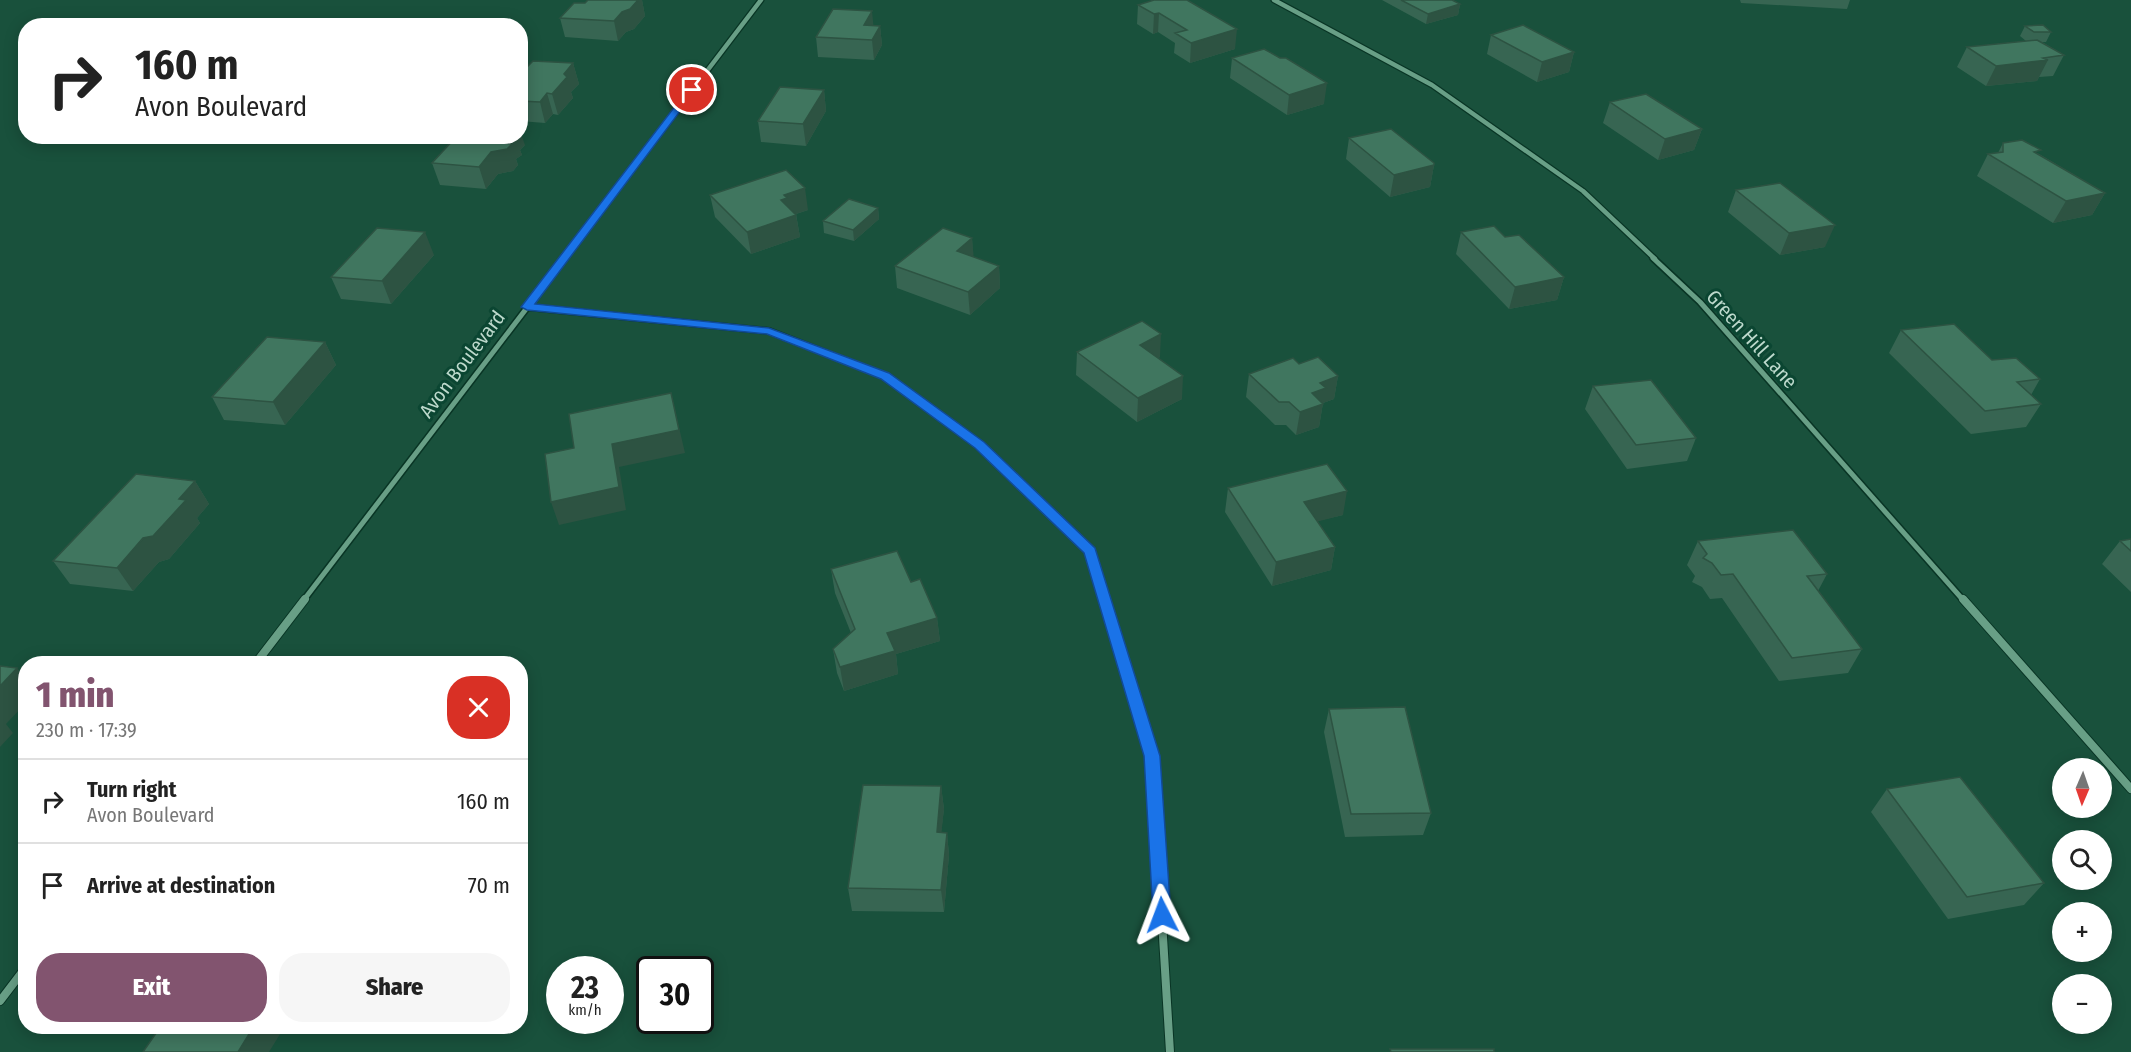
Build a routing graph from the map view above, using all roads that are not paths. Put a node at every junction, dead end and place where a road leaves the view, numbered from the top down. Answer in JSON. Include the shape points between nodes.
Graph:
{"nodes":[{"id":1,"x":760,"y":0,"type":"edge"},
{"id":2,"x":1274,"y":0,"type":"edge"},
{"id":3,"x":527,"y":307,"type":"junction"},
{"id":4,"x":261,"y":656,"type":"edge"},
{"id":5,"x":2131,"y":789,"type":"edge"},
{"id":6,"x":18,"y":977,"type":"edge"},
{"id":7,"x":0,"y":1001,"type":"edge"},
{"id":8,"x":1170,"y":1052,"type":"edge"}],
"edges":[{"from":1,"to":3,"type":"street","name":"Avon Boulevard"},
{"from":2,"to":5,"type":"street","name":"Green Hill Lane","via":[[1432,85],[1583,191],[1700,302]]},
{"from":3,"to":4,"type":"street","name":"Avon Boulevard"},
{"from":3,"to":8,"type":"street","via":[[769,331],[885,376],[980,445],[1090,551],[1152,756]]},
{"from":6,"to":7,"type":"street"}]}
